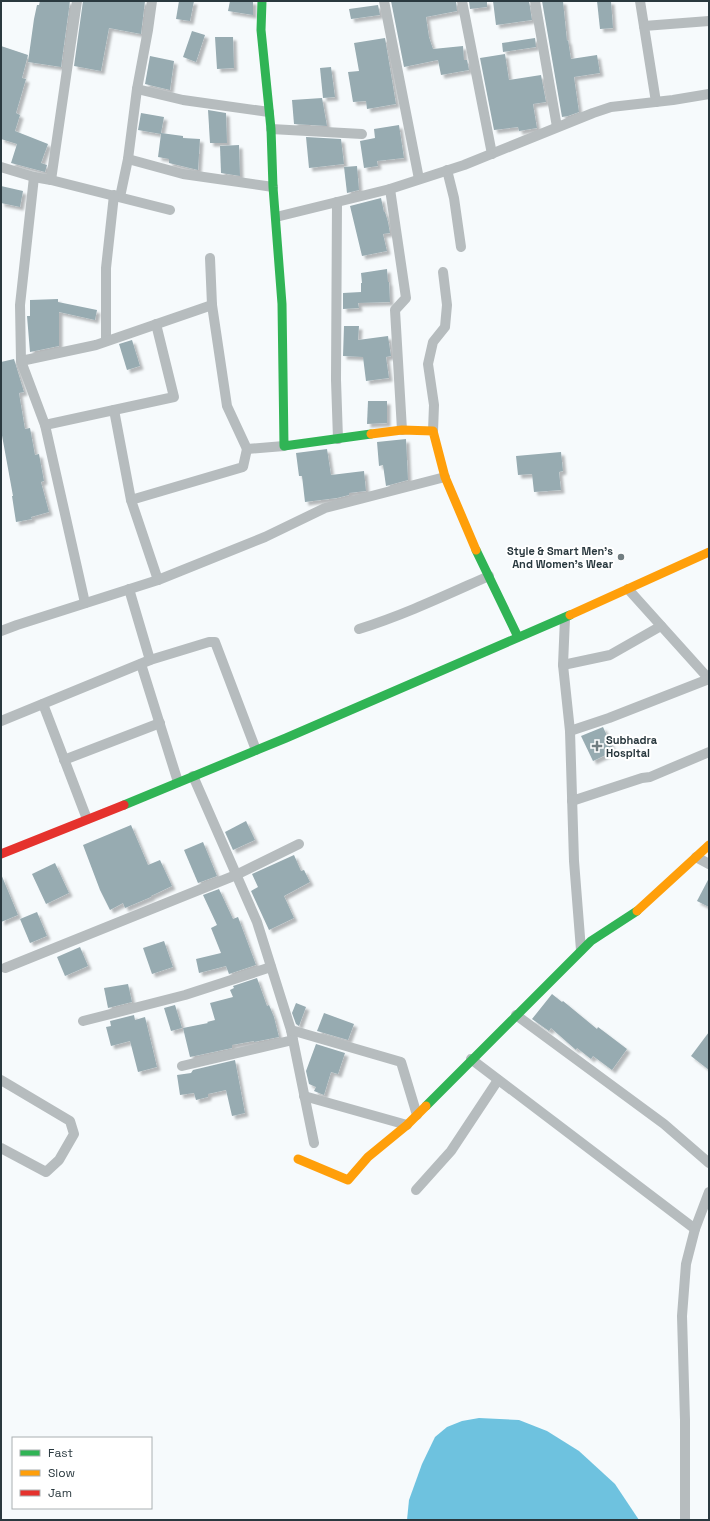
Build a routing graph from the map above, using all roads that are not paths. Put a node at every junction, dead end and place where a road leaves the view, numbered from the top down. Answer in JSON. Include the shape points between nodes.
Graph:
{"nodes":[{"id":1,"x":77,"y":1,"type":"edge"},
{"id":2,"x":152,"y":1,"type":"edge"},
{"id":3,"x":262,"y":1,"type":"edge"},
{"id":4,"x":384,"y":1,"type":"edge"},
{"id":5,"x":462,"y":1,"type":"edge"},
{"id":6,"x":534,"y":1,"type":"edge"},
{"id":7,"x":640,"y":1,"type":"edge"},
{"id":8,"x":709,"y":21,"type":"edge"},
{"id":9,"x":644,"y":26,"type":"junction"},
{"id":10,"x":137,"y":89,"type":"junction"},
{"id":11,"x":709,"y":94,"type":"edge"},
{"id":12,"x":656,"y":102,"type":"junction"},
{"id":13,"x":269,"y":112,"type":"junction"},
{"id":14,"x":557,"y":127,"type":"junction"},
{"id":15,"x":271,"y":129,"type":"junction"},
{"id":16,"x":362,"y":134,"type":"dead end"},
{"id":17,"x":492,"y":154,"type":"junction"},
{"id":18,"x":128,"y":159,"type":"junction"},
{"id":19,"x":1,"y":167,"type":"edge"},
{"id":20,"x":447,"y":170,"type":"junction"},
{"id":21,"x":34,"y":177,"type":"junction"},
{"id":22,"x":419,"y":179,"type":"junction"},
{"id":23,"x":51,"y":180,"type":"junction"},
{"id":24,"x":273,"y":187,"type":"junction"},
{"id":25,"x":390,"y":189,"type":"junction"},
{"id":26,"x":117,"y":196,"type":"junction"},
{"id":27,"x":336,"y":202,"type":"junction"},
{"id":28,"x":170,"y":210,"type":"dead end"},
{"id":29,"x":276,"y":217,"type":"junction"},
{"id":30,"x":461,"y":247,"type":"dead end"},
{"id":31,"x":210,"y":258,"type":"dead end"},
{"id":32,"x":443,"y":272,"type":"dead end"},
{"id":33,"x":212,"y":305,"type":"junction"},
{"id":34,"x":156,"y":324,"type":"junction"},
{"id":35,"x":106,"y":341,"type":"junction"},
{"id":36,"x":21,"y":361,"type":"junction"},
{"id":37,"x":114,"y":410,"type":"junction"},
{"id":38,"x":45,"y":425,"type":"junction"},
{"id":39,"x":402,"y":430,"type":"junction"},
{"id":40,"x":433,"y":431,"type":"junction"},
{"id":41,"x":338,"y":439,"type":"junction"},
{"id":42,"x":284,"y":446,"type":"junction"},
{"id":43,"x":248,"y":449,"type":"junction"},
{"id":44,"x":445,"y":477,"type":"junction"},
{"id":45,"x":131,"y":500,"type":"junction"},
{"id":46,"x":709,"y":552,"type":"edge"},
{"id":47,"x":489,"y":576,"type":"junction"},
{"id":48,"x":158,"y":580,"type":"junction"},
{"id":49,"x":129,"y":589,"type":"junction"},
{"id":50,"x":628,"y":589,"type":"junction"},
{"id":51,"x":85,"y":603,"type":"junction"},
{"id":52,"x":565,"y":618,"type":"junction"},
{"id":53,"x":661,"y":626,"type":"junction"},
{"id":54,"x":359,"y":629,"type":"dead end"},
{"id":55,"x":1,"y":632,"type":"edge"},
{"id":56,"x":518,"y":637,"type":"junction"},
{"id":57,"x":146,"y":662,"type":"junction"},
{"id":58,"x":563,"y":665,"type":"junction"},
{"id":59,"x":709,"y":679,"type":"edge"},
{"id":60,"x":43,"y":704,"type":"junction"},
{"id":61,"x":1,"y":721,"type":"edge"},
{"id":62,"x":160,"y":723,"type":"junction"},
{"id":63,"x":570,"y":731,"type":"junction"},
{"id":64,"x":256,"y":750,"type":"junction"},
{"id":65,"x":709,"y":752,"type":"edge"},
{"id":66,"x":64,"y":760,"type":"junction"},
{"id":67,"x":193,"y":776,"type":"junction"},
{"id":68,"x":178,"y":782,"type":"junction"},
{"id":69,"x":572,"y":801,"type":"junction"},
{"id":70,"x":87,"y":819,"type":"junction"},
{"id":71,"x":299,"y":844,"type":"dead end"},
{"id":72,"x":709,"y":844,"type":"edge"},
{"id":73,"x":1,"y":854,"type":"edge"},
{"id":74,"x":696,"y":857,"type":"junction"},
{"id":75,"x":709,"y":864,"type":"edge"},
{"id":76,"x":236,"y":875,"type":"junction"},
{"id":77,"x":581,"y":950,"type":"junction"},
{"id":78,"x":271,"y":967,"type":"junction"},
{"id":79,"x":5,"y":968,"type":"dead end"},
{"id":80,"x":516,"y":1015,"type":"junction"},
{"id":81,"x":83,"y":1021,"type":"dead end"},
{"id":82,"x":292,"y":1035,"type":"junction"},
{"id":83,"x":471,"y":1059,"type":"junction"},
{"id":84,"x":182,"y":1066,"type":"dead end"},
{"id":85,"x":1,"y":1080,"type":"edge"},
{"id":86,"x":498,"y":1080,"type":"junction"},
{"id":87,"x":304,"y":1096,"type":"junction"},
{"id":88,"x":417,"y":1115,"type":"junction"},
{"id":89,"x":407,"y":1125,"type":"junction"},
{"id":90,"x":314,"y":1143,"type":"dead end"},
{"id":91,"x":1,"y":1148,"type":"edge"},
{"id":92,"x":298,"y":1160,"type":"dead end"},
{"id":93,"x":709,"y":1163,"type":"edge"},
{"id":94,"x":416,"y":1190,"type":"dead end"},
{"id":95,"x":709,"y":1192,"type":"edge"},
{"id":96,"x":695,"y":1229,"type":"junction"},
{"id":97,"x":685,"y":1520,"type":"edge"}],
"edges":[{"from":1,"to":23,"type":"street"},
{"from":2,"to":10,"type":"street"},
{"from":3,"to":13,"type":"street","via":[[261,30]]},
{"from":4,"to":22,"type":"street"},
{"from":5,"to":17,"type":"street"},
{"from":6,"to":14,"type":"street"},
{"from":7,"to":9,"type":"street"},
{"from":8,"to":9,"type":"street"},
{"from":9,"to":12,"type":"street"},
{"from":10,"to":13,"type":"street","via":[[183,100]]},
{"from":10,"to":18,"type":"street"},
{"from":11,"to":12,"type":"street"},
{"from":12,"to":14,"type":"street","via":[[611,107]]},
{"from":13,"to":15,"type":"street"},
{"from":14,"to":17,"type":"street"},
{"from":15,"to":16,"type":"street"},
{"from":15,"to":24,"type":"street"},
{"from":17,"to":20,"type":"street"},
{"from":18,"to":24,"type":"street","via":[[183,174]]},
{"from":18,"to":26,"type":"street"},
{"from":19,"to":21,"type":"street"},
{"from":20,"to":22,"type":"street"},
{"from":20,"to":30,"type":"street"},
{"from":21,"to":23,"type":"street"},
{"from":21,"to":36,"type":"street","via":[[20,305]]},
{"from":22,"to":25,"type":"street"},
{"from":23,"to":26,"type":"street"},
{"from":24,"to":29,"type":"street"},
{"from":25,"to":27,"type":"street"},
{"from":25,"to":39,"type":"street","via":[[406,298],[395,310]]},
{"from":26,"to":28,"type":"street"},
{"from":26,"to":35,"type":"street","via":[[106,268]]},
{"from":27,"to":29,"type":"street"},
{"from":27,"to":41,"type":"street"},
{"from":29,"to":42,"type":"street","via":[[282,304]]},
{"from":31,"to":33,"type":"street"},
{"from":32,"to":40,"type":"street","via":[[447,305],[445,327],[433,342],[428,364],[434,405]]},
{"from":33,"to":34,"type":"street"},
{"from":33,"to":43,"type":"street","via":[[227,406]]},
{"from":34,"to":35,"type":"street"},
{"from":34,"to":37,"type":"street","via":[[174,397]]},
{"from":35,"to":36,"type":"street"},
{"from":36,"to":38,"type":"street"},
{"from":37,"to":38,"type":"street"},
{"from":37,"to":45,"type":"street"},
{"from":38,"to":51,"type":"street"},
{"from":39,"to":40,"type":"street"},
{"from":39,"to":41,"type":"street"},
{"from":40,"to":44,"type":"street"},
{"from":41,"to":42,"type":"street"},
{"from":42,"to":43,"type":"street"},
{"from":43,"to":45,"type":"street","via":[[243,467]]},
{"from":44,"to":47,"type":"street"},
{"from":44,"to":48,"type":"street","via":[[324,508],[265,537]]},
{"from":45,"to":48,"type":"street"},
{"from":46,"to":50,"type":"street"},
{"from":47,"to":54,"type":"street"},
{"from":47,"to":56,"type":"street"},
{"from":48,"to":49,"type":"street"},
{"from":49,"to":51,"type":"street"},
{"from":49,"to":57,"type":"street"},
{"from":50,"to":52,"type":"street"},
{"from":50,"to":53,"type":"street"},
{"from":51,"to":55,"type":"street","via":[[18,624]]},
{"from":52,"to":56,"type":"street"},
{"from":52,"to":58,"type":"street"},
{"from":53,"to":58,"type":"street","via":[[610,655]]},
{"from":53,"to":59,"type":"street"},
{"from":56,"to":64,"type":"street","via":[[326,722]]},
{"from":57,"to":60,"type":"street"},
{"from":57,"to":62,"type":"street"},
{"from":57,"to":64,"type":"street","via":[[215,642]]},
{"from":58,"to":63,"type":"street"},
{"from":59,"to":63,"type":"street"},
{"from":60,"to":61,"type":"street"},
{"from":60,"to":66,"type":"street"},
{"from":62,"to":66,"type":"street"},
{"from":62,"to":68,"type":"street"},
{"from":63,"to":69,"type":"street"},
{"from":64,"to":67,"type":"street"},
{"from":65,"to":69,"type":"street","via":[[650,777]]},
{"from":66,"to":70,"type":"street"},
{"from":67,"to":68,"type":"street"},
{"from":67,"to":76,"type":"street"},
{"from":68,"to":70,"type":"street"},
{"from":69,"to":77,"type":"street"},
{"from":70,"to":73,"type":"street"},
{"from":71,"to":76,"type":"street"},
{"from":72,"to":74,"type":"street"},
{"from":74,"to":75,"type":"street"},
{"from":74,"to":77,"type":"street","via":[[641,908]]},
{"from":76,"to":78,"type":"street","via":[[257,922]]},
{"from":76,"to":79,"type":"street"},
{"from":77,"to":80,"type":"street"},
{"from":78,"to":81,"type":"street","via":[[185,995]]},
{"from":78,"to":82,"type":"street"},
{"from":80,"to":83,"type":"street"},
{"from":80,"to":93,"type":"street","via":[[664,1124]]},
{"from":82,"to":84,"type":"street"},
{"from":82,"to":87,"type":"street"},
{"from":82,"to":88,"type":"street","via":[[401,1062]]},
{"from":83,"to":86,"type":"street"},
{"from":83,"to":88,"type":"street"},
{"from":85,"to":91,"type":"street","via":[[70,1121],[74,1134],[59,1160],[46,1172]]},
{"from":86,"to":94,"type":"street","via":[[451,1151]]},
{"from":86,"to":96,"type":"street"},
{"from":87,"to":89,"type":"street"},
{"from":87,"to":90,"type":"street"},
{"from":88,"to":89,"type":"street"},
{"from":89,"to":92,"type":"street","via":[[368,1157],[348,1180]]},
{"from":95,"to":96,"type":"street"},
{"from":96,"to":97,"type":"street","via":[[686,1264],[682,1316]]}]}
